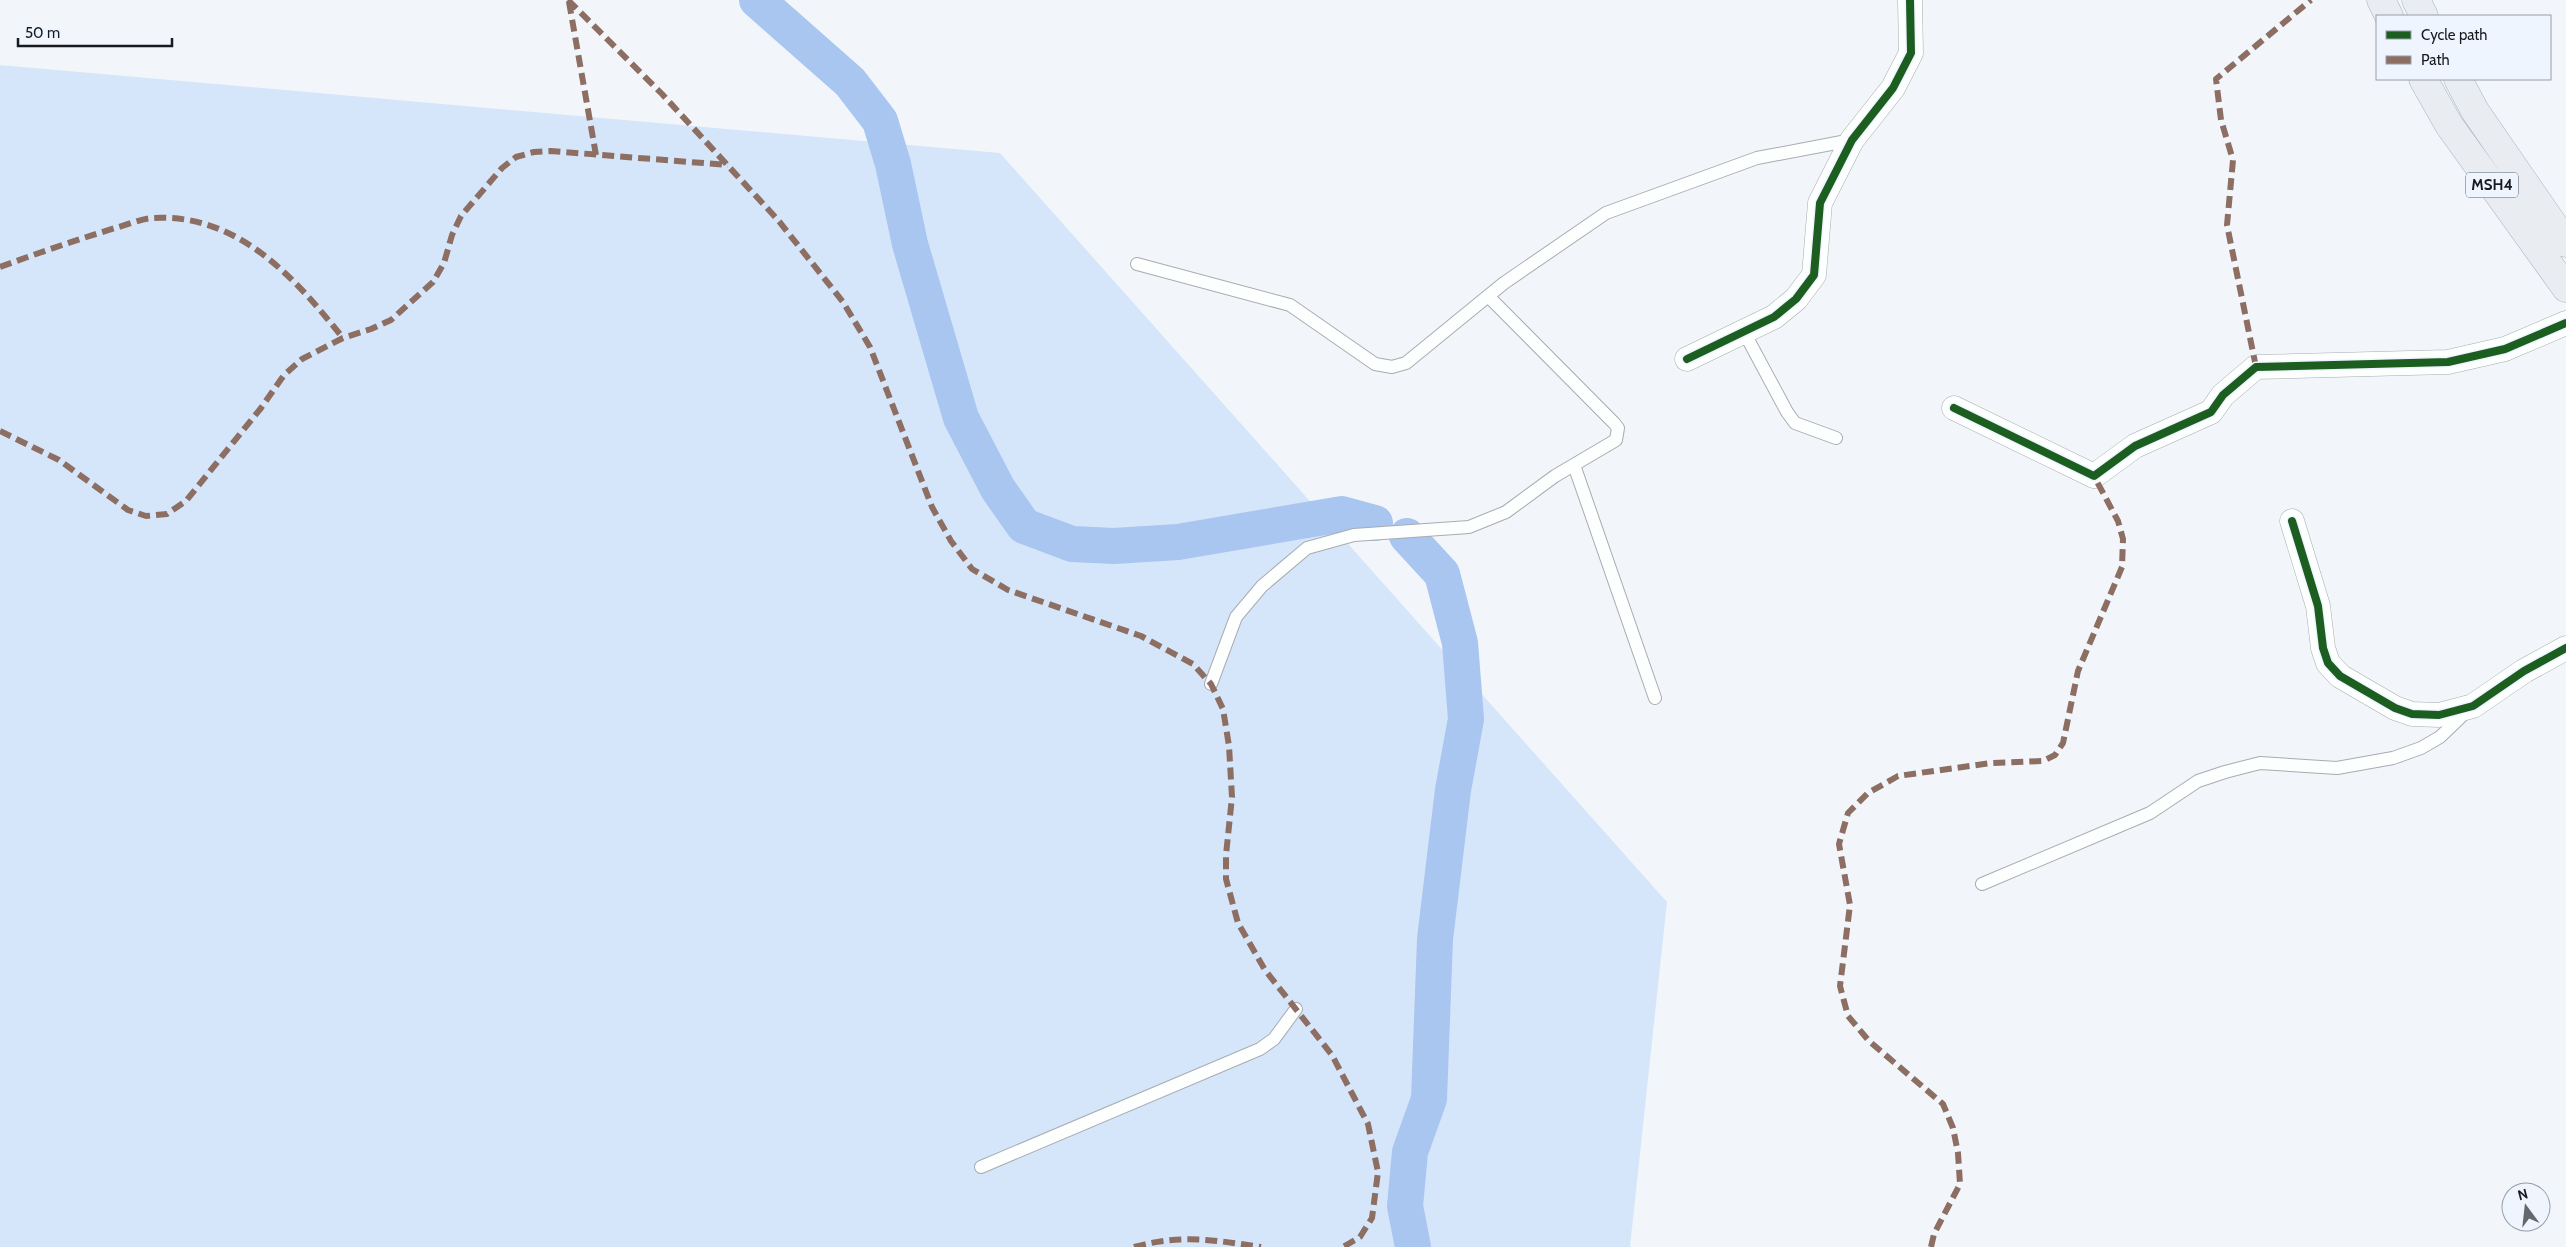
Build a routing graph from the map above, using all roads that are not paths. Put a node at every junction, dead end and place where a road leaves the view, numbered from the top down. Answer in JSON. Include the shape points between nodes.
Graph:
{"nodes":[{"id":1,"x":1910,"y":0,"type":"edge"},
{"id":2,"x":2381,"y":0,"type":"edge"},
{"id":3,"x":2416,"y":0,"type":"edge"},
{"id":4,"x":2388,"y":15,"type":"edge"},
{"id":5,"x":2424,"y":15,"type":"edge"},
{"id":6,"x":2424,"y":80,"type":"edge"},
{"id":7,"x":2459,"y":80,"type":"edge"},
{"id":8,"x":1852,"y":140,"type":"junction"},
{"id":9,"x":2566,"y":243,"type":"edge"},
{"id":10,"x":1137,"y":264,"type":"dead end"},
{"id":11,"x":2547,"y":264,"type":"junction"},
{"id":12,"x":2566,"y":288,"type":"edge"},
{"id":13,"x":1488,"y":296,"type":"junction"},
{"id":14,"x":2566,"y":323,"type":"edge"},
{"id":15,"x":1744,"y":332,"type":"junction"},
{"id":16,"x":1687,"y":359,"type":"dead end"},
{"id":17,"x":1954,"y":408,"type":"dead end"},
{"id":18,"x":1836,"y":438,"type":"dead end"},
{"id":19,"x":1574,"y":465,"type":"junction"},
{"id":20,"x":2292,"y":521,"type":"dead end"},
{"id":21,"x":2566,"y":648,"type":"edge"},
{"id":22,"x":1211,"y":684,"type":"dead end"},
{"id":23,"x":1655,"y":698,"type":"dead end"},
{"id":24,"x":2473,"y":706,"type":"junction"},
{"id":25,"x":1982,"y":884,"type":"dead end"},
{"id":26,"x":1296,"y":1009,"type":"dead end"},
{"id":27,"x":980,"y":1167,"type":"dead end"}],
"edges":[{"from":1,"to":8,"type":"street","via":[[1911,53],[1893,88]]},
{"from":2,"to":4,"type":"main road"},
{"from":3,"to":5,"type":"main road"},
{"from":6,"to":11,"type":"main road","number":"MSH4","via":[[2449,125]]},
{"from":7,"to":9,"type":"main road","number":"MSH4","via":[[2475,111]]},
{"from":8,"to":13,"type":"lane","via":[[1757,158],[1606,213]]},
{"from":8,"to":15,"type":"street","via":[[1820,203],[1814,275],[1796,299]]},
{"from":9,"to":11,"type":"street"},
{"from":10,"to":13,"type":"lane","via":[[1290,305],[1375,364],[1392,367],[1406,363]]},
{"from":11,"to":12,"type":"main road","number":"MSH4"},
{"from":13,"to":19,"type":"lane","via":[[1618,428],[1616,440]]},
{"from":14,"to":17,"type":"street","via":[[2505,349],[2448,362],[2256,367],[2223,396],[2211,412],[2135,446],[2094,476]]},
{"from":15,"to":16,"type":"street"},
{"from":15,"to":18,"type":"lane","via":[[1795,423]]},
{"from":19,"to":22,"type":"lane","via":[[1506,512],[1469,527],[1354,535],[1307,548],[1262,586],[1236,617]]},
{"from":19,"to":23,"type":"lane"},
{"from":20,"to":24,"type":"street","via":[[2318,606],[2323,648],[2328,663],[2340,676],[2395,708],[2412,714],[2439,715]]},
{"from":21,"to":24,"type":"street","via":[[2524,670]]},
{"from":24,"to":25,"type":"lane","via":[[2440,737],[2393,758],[2337,768],[2260,763],[2198,782],[2150,813]]},
{"from":26,"to":27,"type":"lane","via":[[1274,1039],[1260,1049]]}]}
